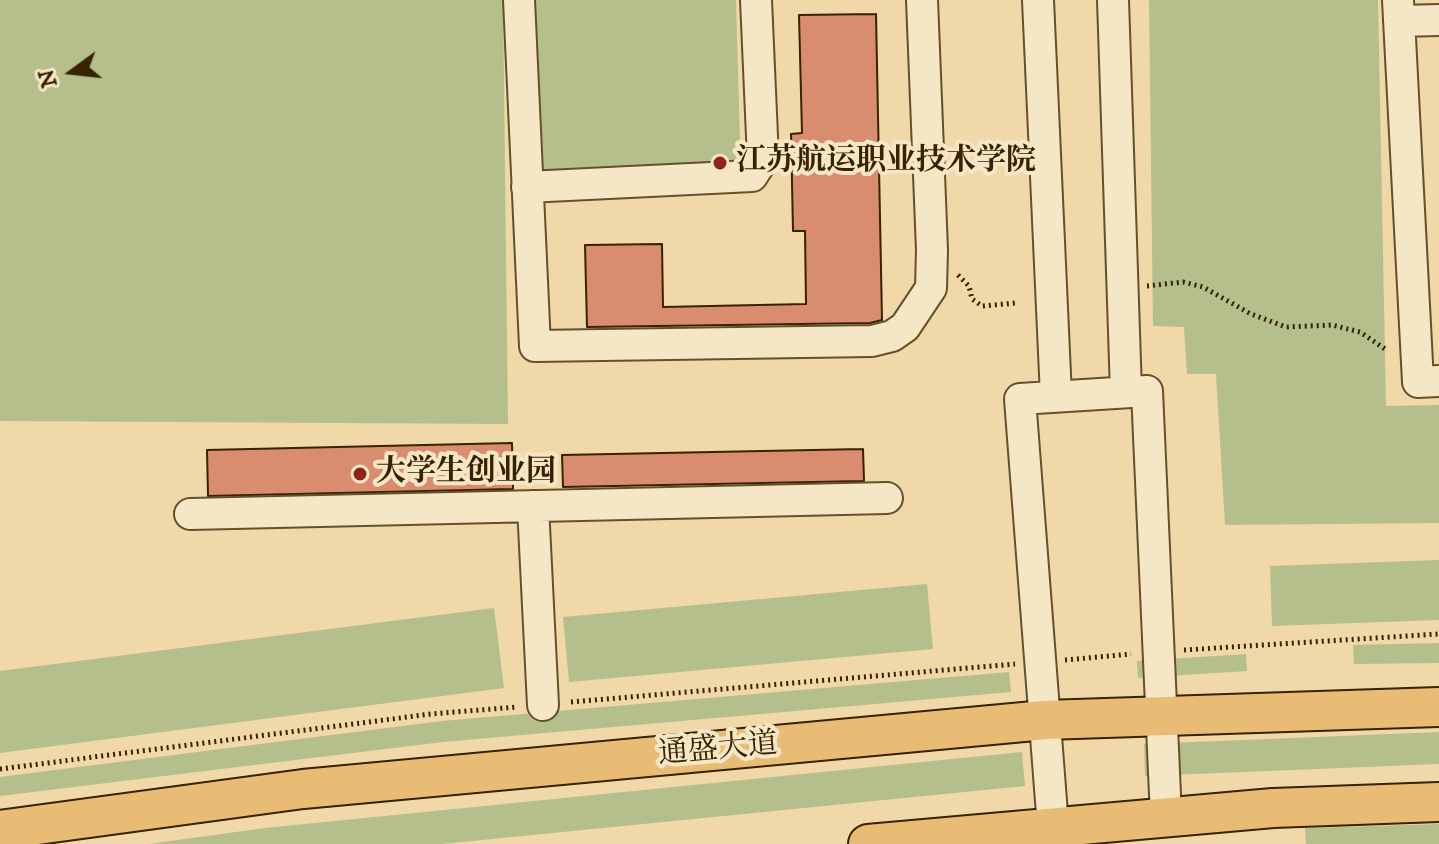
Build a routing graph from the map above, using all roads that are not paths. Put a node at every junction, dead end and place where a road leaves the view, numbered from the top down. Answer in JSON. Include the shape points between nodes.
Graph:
{"nodes":[{"id":1,"x":519,"y":0,"type":"edge"},
{"id":2,"x":756,"y":0,"type":"edge"},
{"id":3,"x":922,"y":0,"type":"edge"},
{"id":4,"x":1038,"y":0,"type":"edge"},
{"id":5,"x":1113,"y":0,"type":"edge"},
{"id":6,"x":1399,"y":11,"type":"edge"},
{"id":7,"x":1439,"y":20,"type":"edge"},
{"id":8,"x":527,"y":187,"type":"junction"},
{"id":9,"x":1428,"y":382,"type":"edge"},
{"id":10,"x":1126,"y":392,"type":"junction"},
{"id":11,"x":1056,"y":396,"type":"junction"},
{"id":12,"x":887,"y":498,"type":"dead end"},
{"id":13,"x":533,"y":506,"type":"junction"},
{"id":14,"x":190,"y":514,"type":"dead end"},
{"id":15,"x":543,"y":705,"type":"road end"},
{"id":16,"x":1439,"y":707,"type":"edge"},
{"id":17,"x":1162,"y":715,"type":"junction"},
{"id":18,"x":1045,"y":720,"type":"junction"},
{"id":19,"x":1439,"y":802,"type":"edge"},
{"id":20,"x":1166,"y":817,"type":"junction"},
{"id":21,"x":1053,"y":827,"type":"junction"},
{"id":22,"x":0,"y":830,"type":"edge"},
{"id":23,"x":868,"y":844,"type":"edge"}],
"edges":[{"from":1,"to":8,"type":"street"},
{"from":2,"to":8,"type":"street","via":[[763,159],[752,176]]},
{"from":3,"to":8,"type":"street","via":[[931,288],[905,327],[892,336],[872,341],[535,346]]},
{"from":4,"to":11,"type":"street"},
{"from":5,"to":10,"type":"street"},
{"from":6,"to":7,"type":"street"},
{"from":6,"to":9,"type":"street"},
{"from":10,"to":11,"type":"street"},
{"from":10,"to":17,"type":"street","via":[[1147,391]]},
{"from":11,"to":18,"type":"street","via":[[1020,399]]},
{"from":12,"to":13,"type":"street"},
{"from":13,"to":14,"type":"street"},
{"from":13,"to":15,"type":"street"},
{"from":16,"to":17,"type":"main road","name":"通盛大道"},
{"from":17,"to":18,"type":"main road","name":"通盛大道"},
{"from":17,"to":20,"type":"street"},
{"from":18,"to":21,"type":"street"},
{"from":18,"to":22,"type":"main road","name":"通盛大道","via":[[303,789]]},
{"from":19,"to":20,"type":"main road"},
{"from":20,"to":21,"type":"main road"},
{"from":21,"to":23,"type":"main road"}]}
